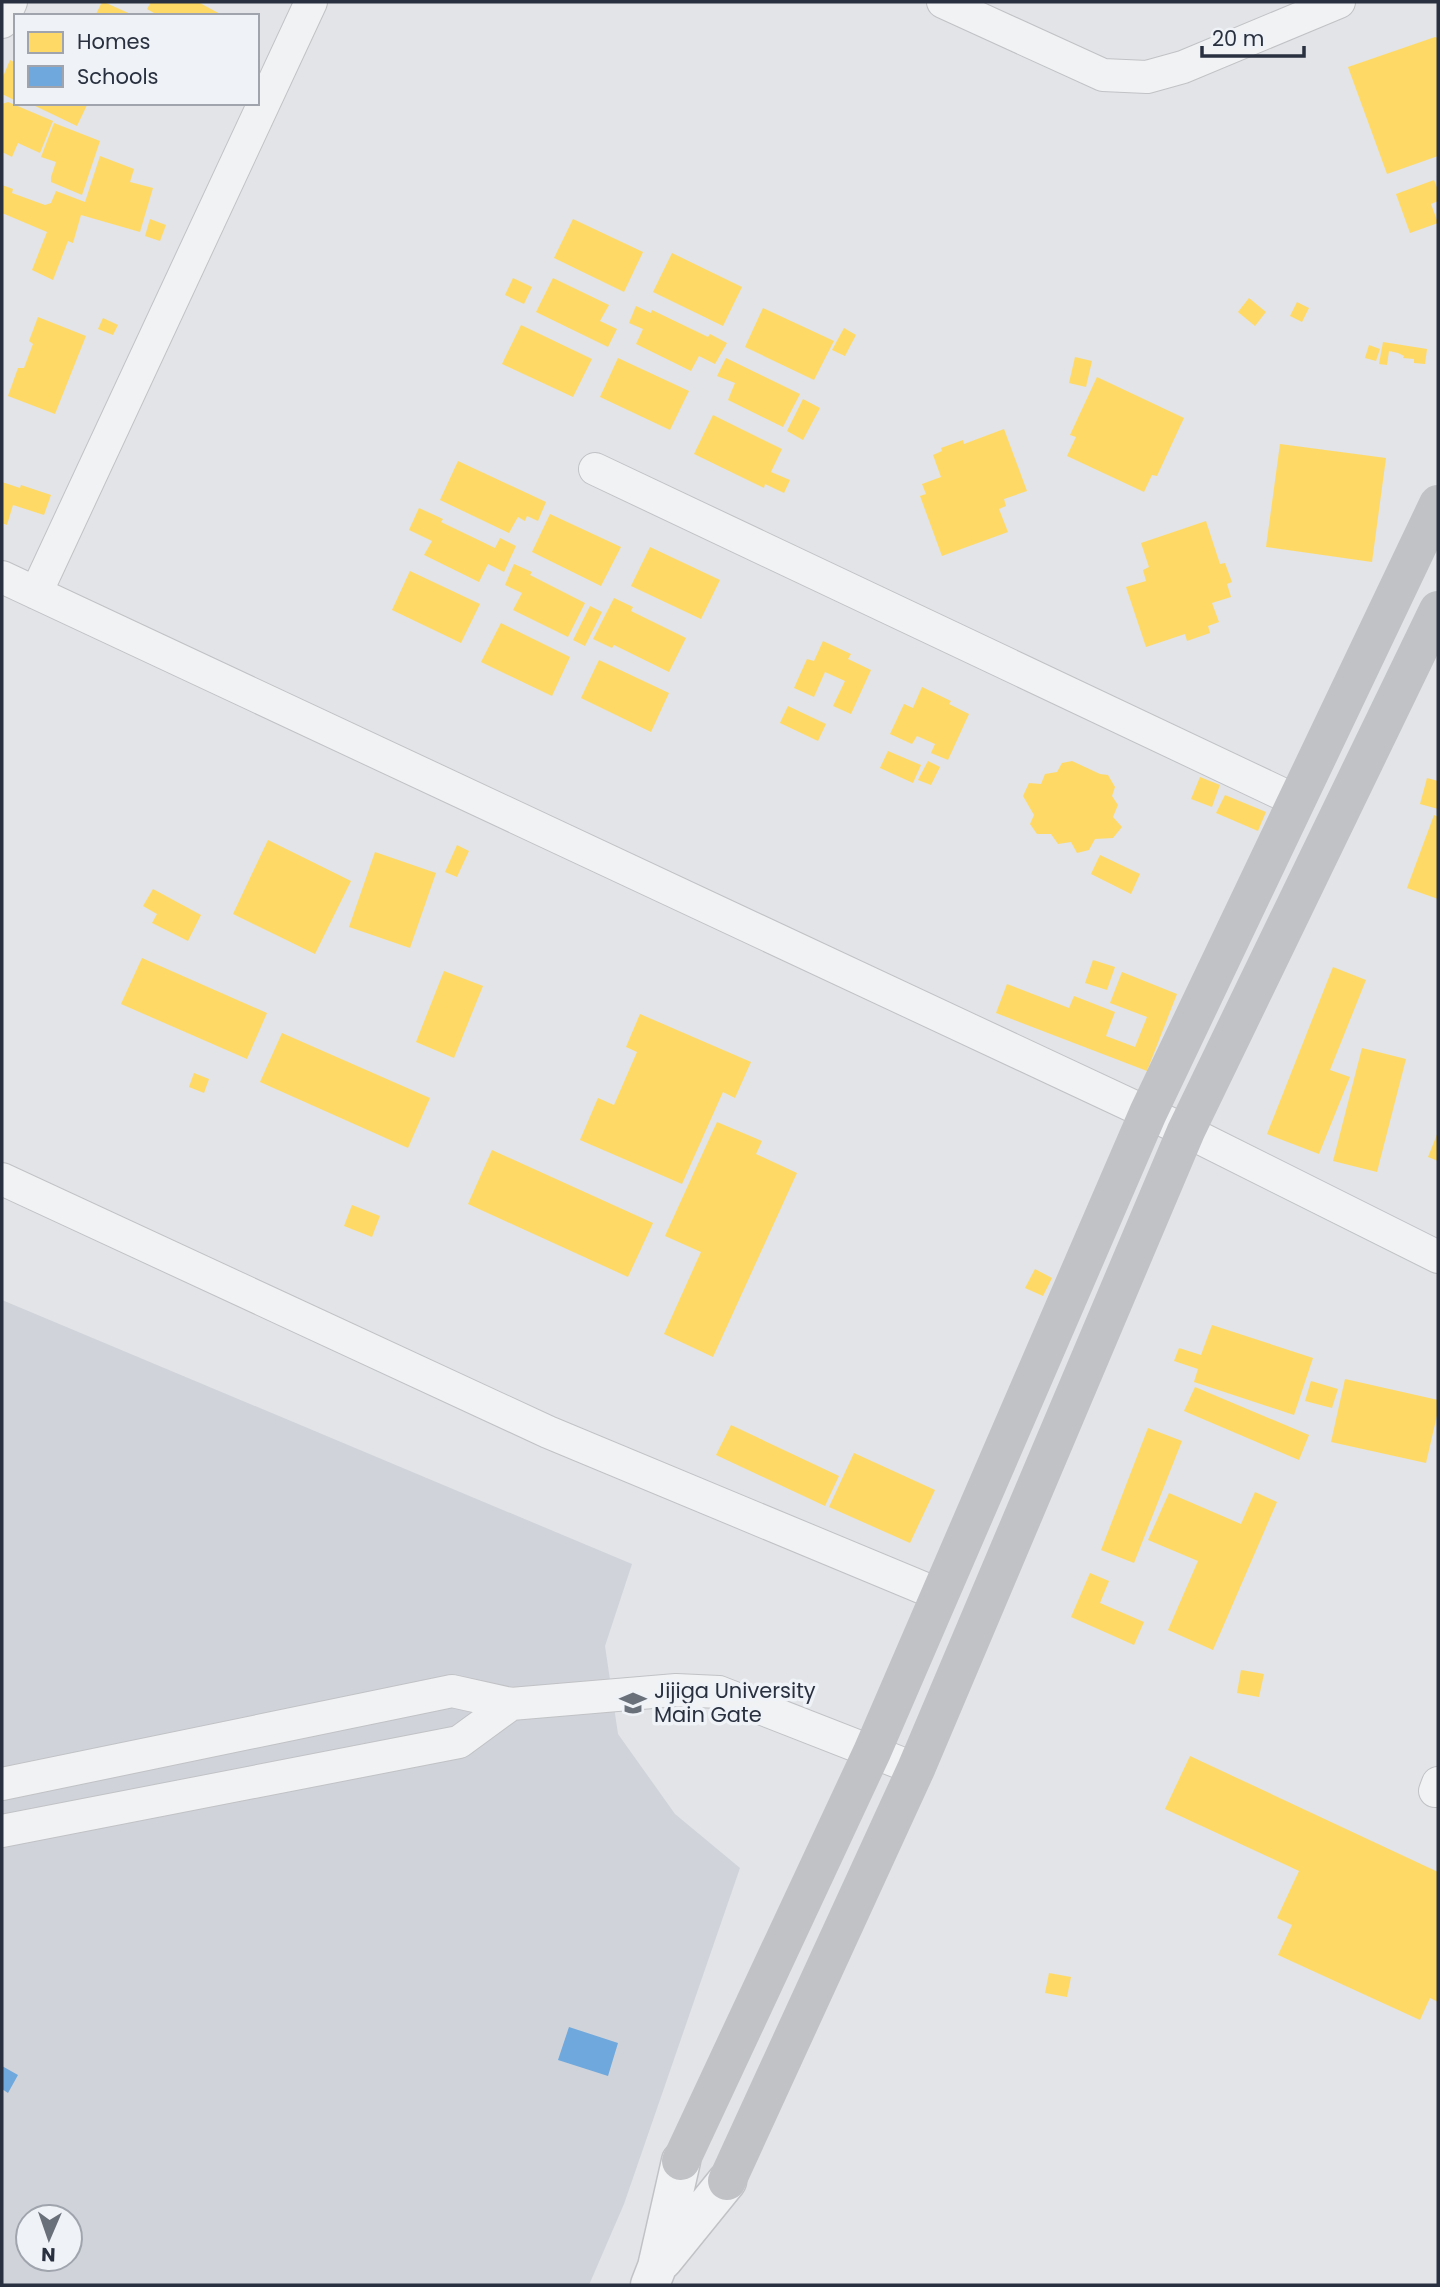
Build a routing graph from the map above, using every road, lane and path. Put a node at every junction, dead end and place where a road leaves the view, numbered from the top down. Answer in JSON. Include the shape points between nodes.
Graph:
{"nodes":[{"id":1,"x":11,"y":2,"type":"edge"},
{"id":2,"x":311,"y":2,"type":"edge"},
{"id":3,"x":943,"y":2,"type":"edge"},
{"id":4,"x":1339,"y":2,"type":"edge"},
{"id":5,"x":2,"y":22,"type":"edge"},
{"id":6,"x":595,"y":469,"type":"dead end"},
{"id":7,"x":1434,"y":522,"type":"edge"},
{"id":8,"x":2,"y":577,"type":"edge"},
{"id":9,"x":36,"y":593,"type":"junction"},
{"id":10,"x":1438,"y":610,"type":"edge"},
{"id":11,"x":1297,"y":801,"type":"junction"},
{"id":12,"x":1148,"y":1113,"type":"junction"},
{"id":13,"x":1186,"y":1131,"type":"junction"},
{"id":14,"x":2,"y":1179,"type":"edge"},
{"id":15,"x":1438,"y":1257,"type":"edge"},
{"id":16,"x":940,"y":1595,"type":"junction"},
{"id":17,"x":511,"y":1704,"type":"junction"},
{"id":18,"x":872,"y":1752,"type":"junction"},
{"id":19,"x":916,"y":1769,"type":"junction"},
{"id":20,"x":2,"y":1784,"type":"edge"},
{"id":21,"x":2,"y":1831,"type":"edge"},
{"id":22,"x":681,"y":2161,"type":"joint"},
{"id":23,"x":727,"y":2181,"type":"joint"},
{"id":24,"x":654,"y":2276,"type":"edge"}],
"edges":[{"from":1,"to":5,"type":"street"},
{"from":2,"to":9,"type":"street"},
{"from":3,"to":4,"type":"street","via":[[1103,75],[1147,77]]},
{"from":6,"to":11,"type":"street"},
{"from":7,"to":11,"type":"main road"},
{"from":8,"to":9,"type":"street"},
{"from":9,"to":12,"type":"street"},
{"from":10,"to":13,"type":"main road"},
{"from":11,"to":12,"type":"main road"},
{"from":12,"to":13,"type":"street"},
{"from":12,"to":16,"type":"main road"},
{"from":13,"to":15,"type":"street"},
{"from":13,"to":19,"type":"main road"},
{"from":14,"to":16,"type":"street","via":[[548,1432]]},
{"from":16,"to":18,"type":"main road"},
{"from":17,"to":18,"type":"street","via":[[676,1689],[719,1692]]},
{"from":17,"to":20,"type":"street","via":[[452,1691]]},
{"from":17,"to":21,"type":"street","via":[[459,1742]]},
{"from":18,"to":19,"type":"street"},
{"from":18,"to":22,"type":"main road"},
{"from":19,"to":23,"type":"main road"},
{"from":22,"to":24,"type":"street"},
{"from":23,"to":24,"type":"street"}]}
